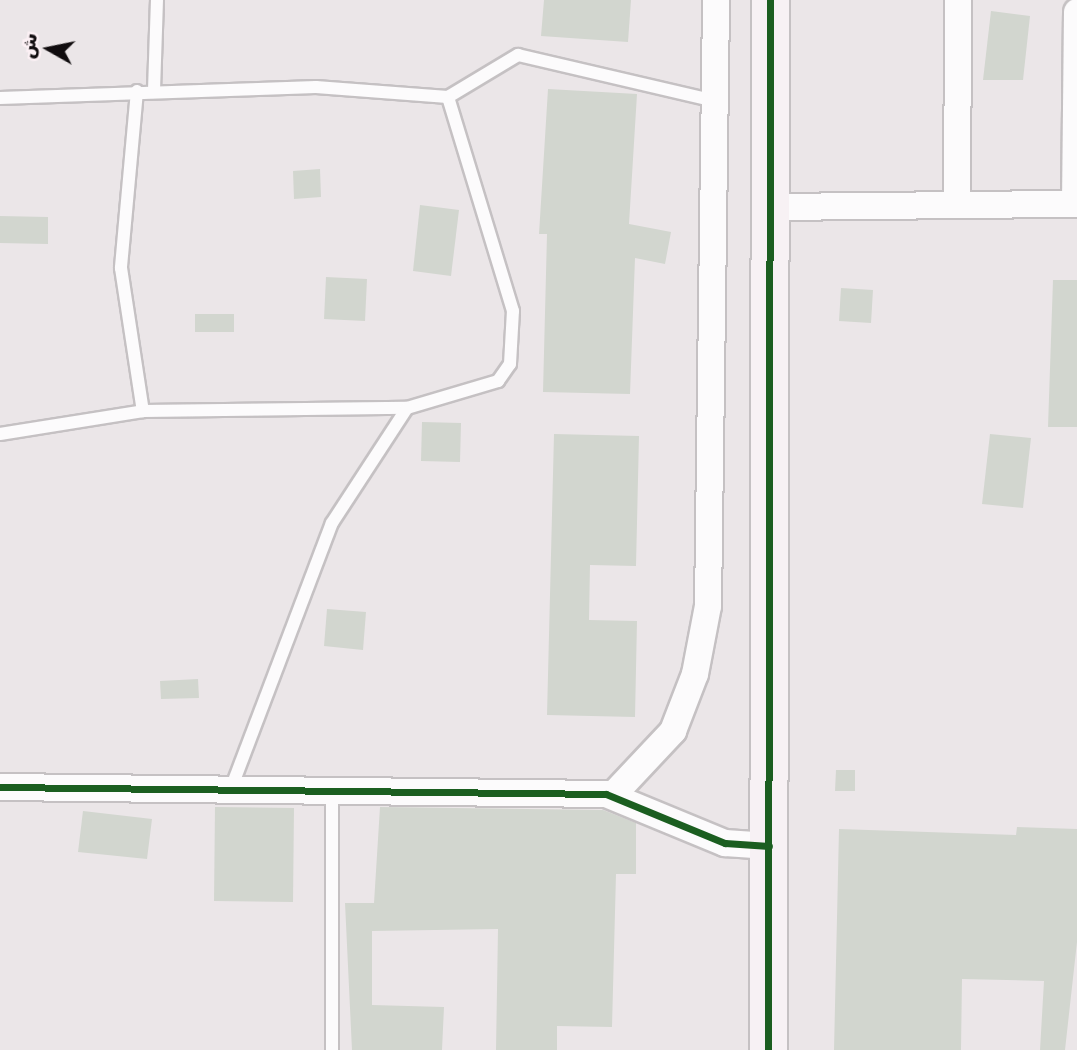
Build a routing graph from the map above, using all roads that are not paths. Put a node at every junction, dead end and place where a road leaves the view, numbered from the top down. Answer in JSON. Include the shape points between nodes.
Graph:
{"nodes":[{"id":1,"x":157,"y":0,"type":"edge"},
{"id":2,"x":716,"y":0,"type":"edge"},
{"id":3,"x":770,"y":0,"type":"edge"},
{"id":4,"x":958,"y":0,"type":"edge"},
{"id":5,"x":1077,"y":12,"type":"edge"},
{"id":6,"x":154,"y":90,"type":"junction"},
{"id":7,"x":137,"y":91,"type":"junction"},
{"id":8,"x":448,"y":97,"type":"junction"},
{"id":9,"x":0,"y":98,"type":"edge"},
{"id":10,"x":715,"y":101,"type":"junction"},
{"id":11,"x":1076,"y":204,"type":"edge"},
{"id":12,"x":957,"y":205,"type":"junction"},
{"id":13,"x":774,"y":207,"type":"junction"},
{"id":14,"x":407,"y":408,"type":"junction"},
{"id":15,"x":143,"y":411,"type":"junction"},
{"id":16,"x":0,"y":434,"type":"edge"},
{"id":17,"x":232,"y":786,"type":"junction"},
{"id":18,"x":0,"y":787,"type":"edge"},
{"id":19,"x":332,"y":788,"type":"junction"},
{"id":20,"x":613,"y":795,"type":"junction"},
{"id":21,"x":769,"y":846,"type":"junction"},
{"id":22,"x":332,"y":1050,"type":"edge"},
{"id":23,"x":768,"y":1050,"type":"edge"}],
"edges":[{"from":1,"to":6,"type":"lane"},
{"from":2,"to":10,"type":"street"},
{"from":3,"to":13,"type":"street"},
{"from":4,"to":12,"type":"street"},
{"from":5,"to":11,"type":"street"},
{"from":6,"to":7,"type":"lane"},
{"from":6,"to":8,"type":"lane","via":[[316,87]]},
{"from":7,"to":9,"type":"lane"},
{"from":7,"to":15,"type":"lane","via":[[121,268]]},
{"from":8,"to":10,"type":"lane","via":[[518,55]]},
{"from":8,"to":14,"type":"lane","via":[[513,311],[514,339],[510,363],[498,381]]},
{"from":10,"to":20,"type":"street","via":[[708,606],[695,674],[673,731]]},
{"from":11,"to":12,"type":"street"},
{"from":12,"to":13,"type":"street"},
{"from":13,"to":21,"type":"street"},
{"from":14,"to":15,"type":"lane"},
{"from":14,"to":17,"type":"lane","via":[[332,523]]},
{"from":15,"to":16,"type":"lane"},
{"from":17,"to":18,"type":"street"},
{"from":17,"to":19,"type":"street"},
{"from":19,"to":20,"type":"street"},
{"from":19,"to":22,"type":"lane"},
{"from":20,"to":21,"type":"street","via":[[725,843]]},
{"from":21,"to":23,"type":"street"}]}
